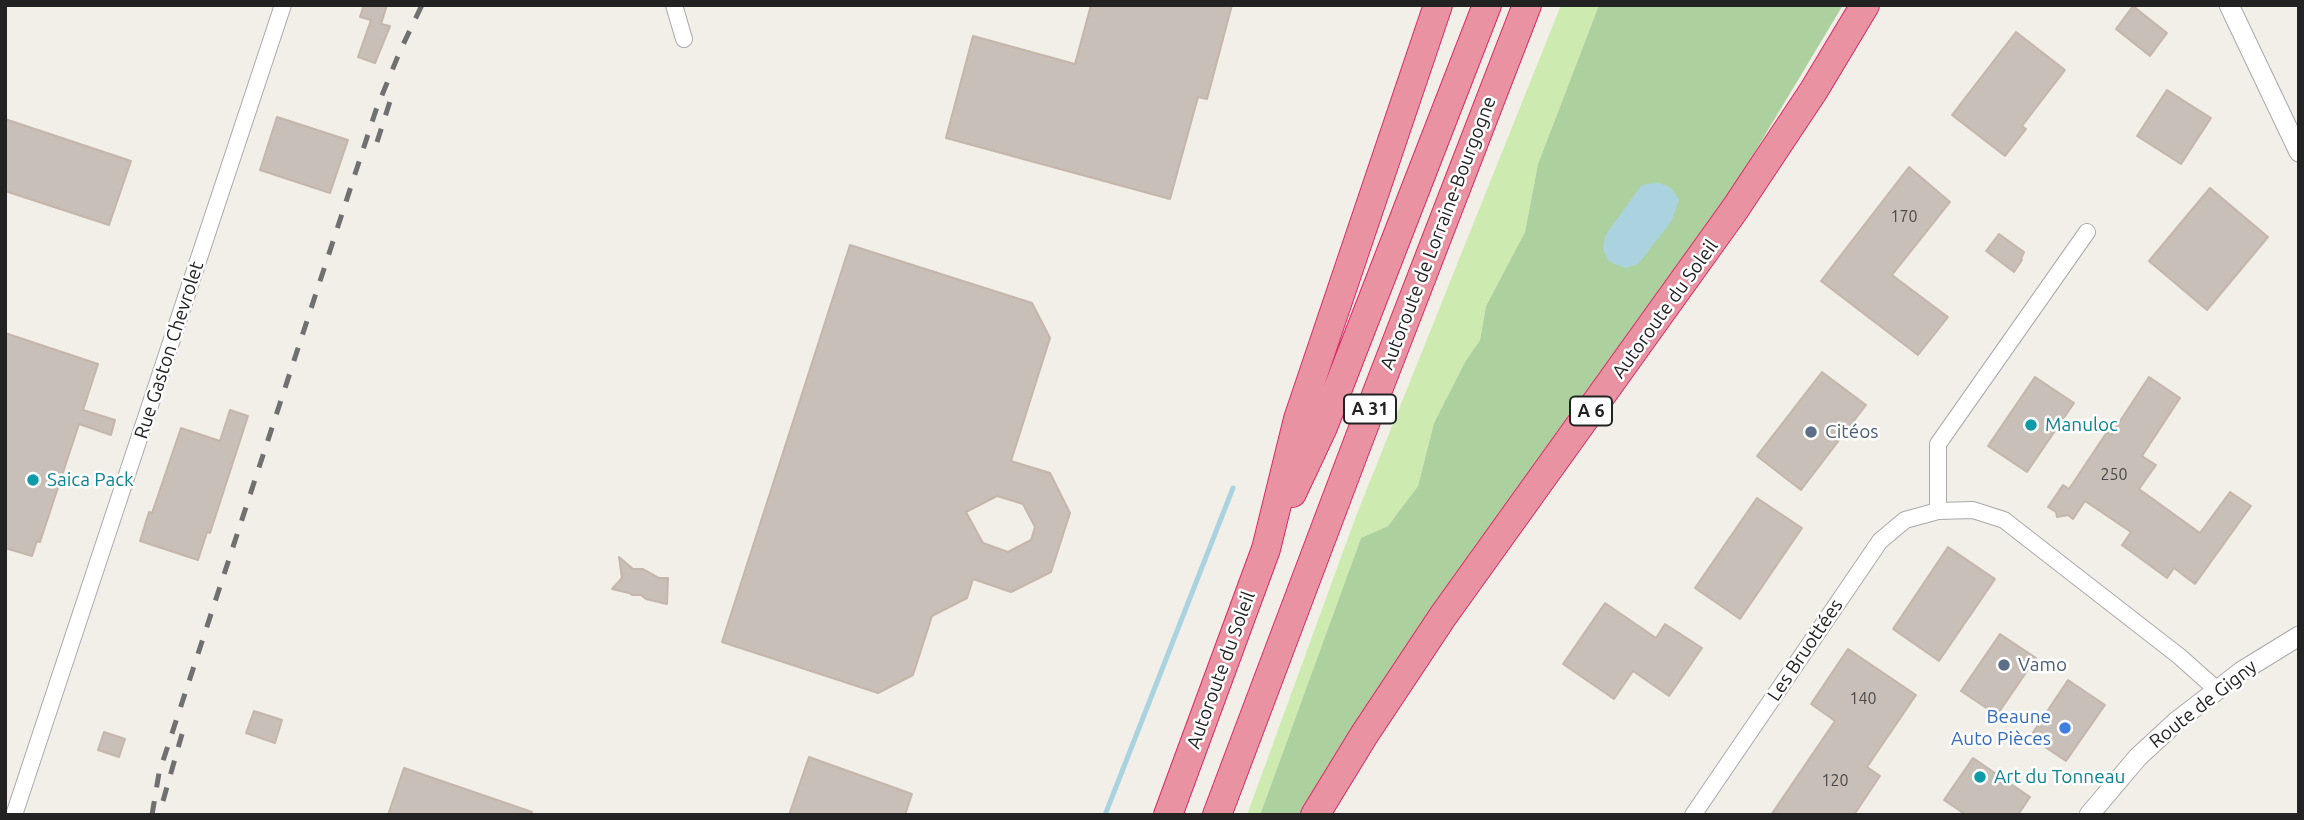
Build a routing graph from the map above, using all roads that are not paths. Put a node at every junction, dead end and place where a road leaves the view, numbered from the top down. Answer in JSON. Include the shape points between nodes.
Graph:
{"nodes":[{"id":1,"x":283,"y":5,"type":"edge"},
{"id":2,"x":674,"y":5,"type":"edge"},
{"id":3,"x":1438,"y":5,"type":"edge"},
{"id":4,"x":1487,"y":5,"type":"edge"},
{"id":5,"x":1527,"y":5,"type":"edge"},
{"id":6,"x":1864,"y":5,"type":"edge"},
{"id":7,"x":2229,"y":5,"type":"edge"},
{"id":8,"x":684,"y":39,"type":"dead end"},
{"id":9,"x":2299,"y":152,"type":"edge"},
{"id":10,"x":2087,"y":232,"type":"dead end"},
{"id":11,"x":1938,"y":511,"type":"junction"},
{"id":12,"x":1266,"y":550,"type":"junction"},
{"id":13,"x":2299,"y":636,"type":"edge"},
{"id":14,"x":2216,"y":689,"type":"junction"},
{"id":15,"x":14,"y":815,"type":"edge"},
{"id":16,"x":1168,"y":815,"type":"edge"},
{"id":17,"x":1217,"y":815,"type":"edge"},
{"id":18,"x":1315,"y":815,"type":"edge"},
{"id":19,"x":1693,"y":815,"type":"edge"},
{"id":20,"x":2089,"y":815,"type":"edge"}],
"edges":[{"from":1,"to":15,"type":"street","name":"Rue Gaston Chevrolet"},
{"from":2,"to":8,"type":"street"},
{"from":3,"to":12,"type":"highway","name":"Autoroute du Soleil","via":[[1297,419]]},
{"from":4,"to":12,"type":"highway","name":"Autoroute de Lorraine-Bourgogne","number":"A 31","via":[[1323,427]]},
{"from":5,"to":17,"type":"highway","name":"Autoroute de Lorraine-Bourgogne","number":"A 31"},
{"from":6,"to":18,"type":"highway","name":"Autoroute du Soleil","number":"A 6","via":[[1735,209],[1443,616]]},
{"from":7,"to":9,"type":"street"},
{"from":10,"to":11,"type":"street","via":[[1938,444]]},
{"from":11,"to":14,"type":"street","name":"Les Bruottées","via":[[1973,510],[2004,520]]},
{"from":11,"to":19,"type":"street","name":"Les Bruottées","via":[[1905,520],[1880,541]]},
{"from":12,"to":16,"type":"highway","name":"Autoroute du Soleil"},
{"from":13,"to":14,"type":"street","name":"Route de Gigny"},
{"from":14,"to":20,"type":"street","name":"Route de Gigny","via":[[2138,757]]}]}
